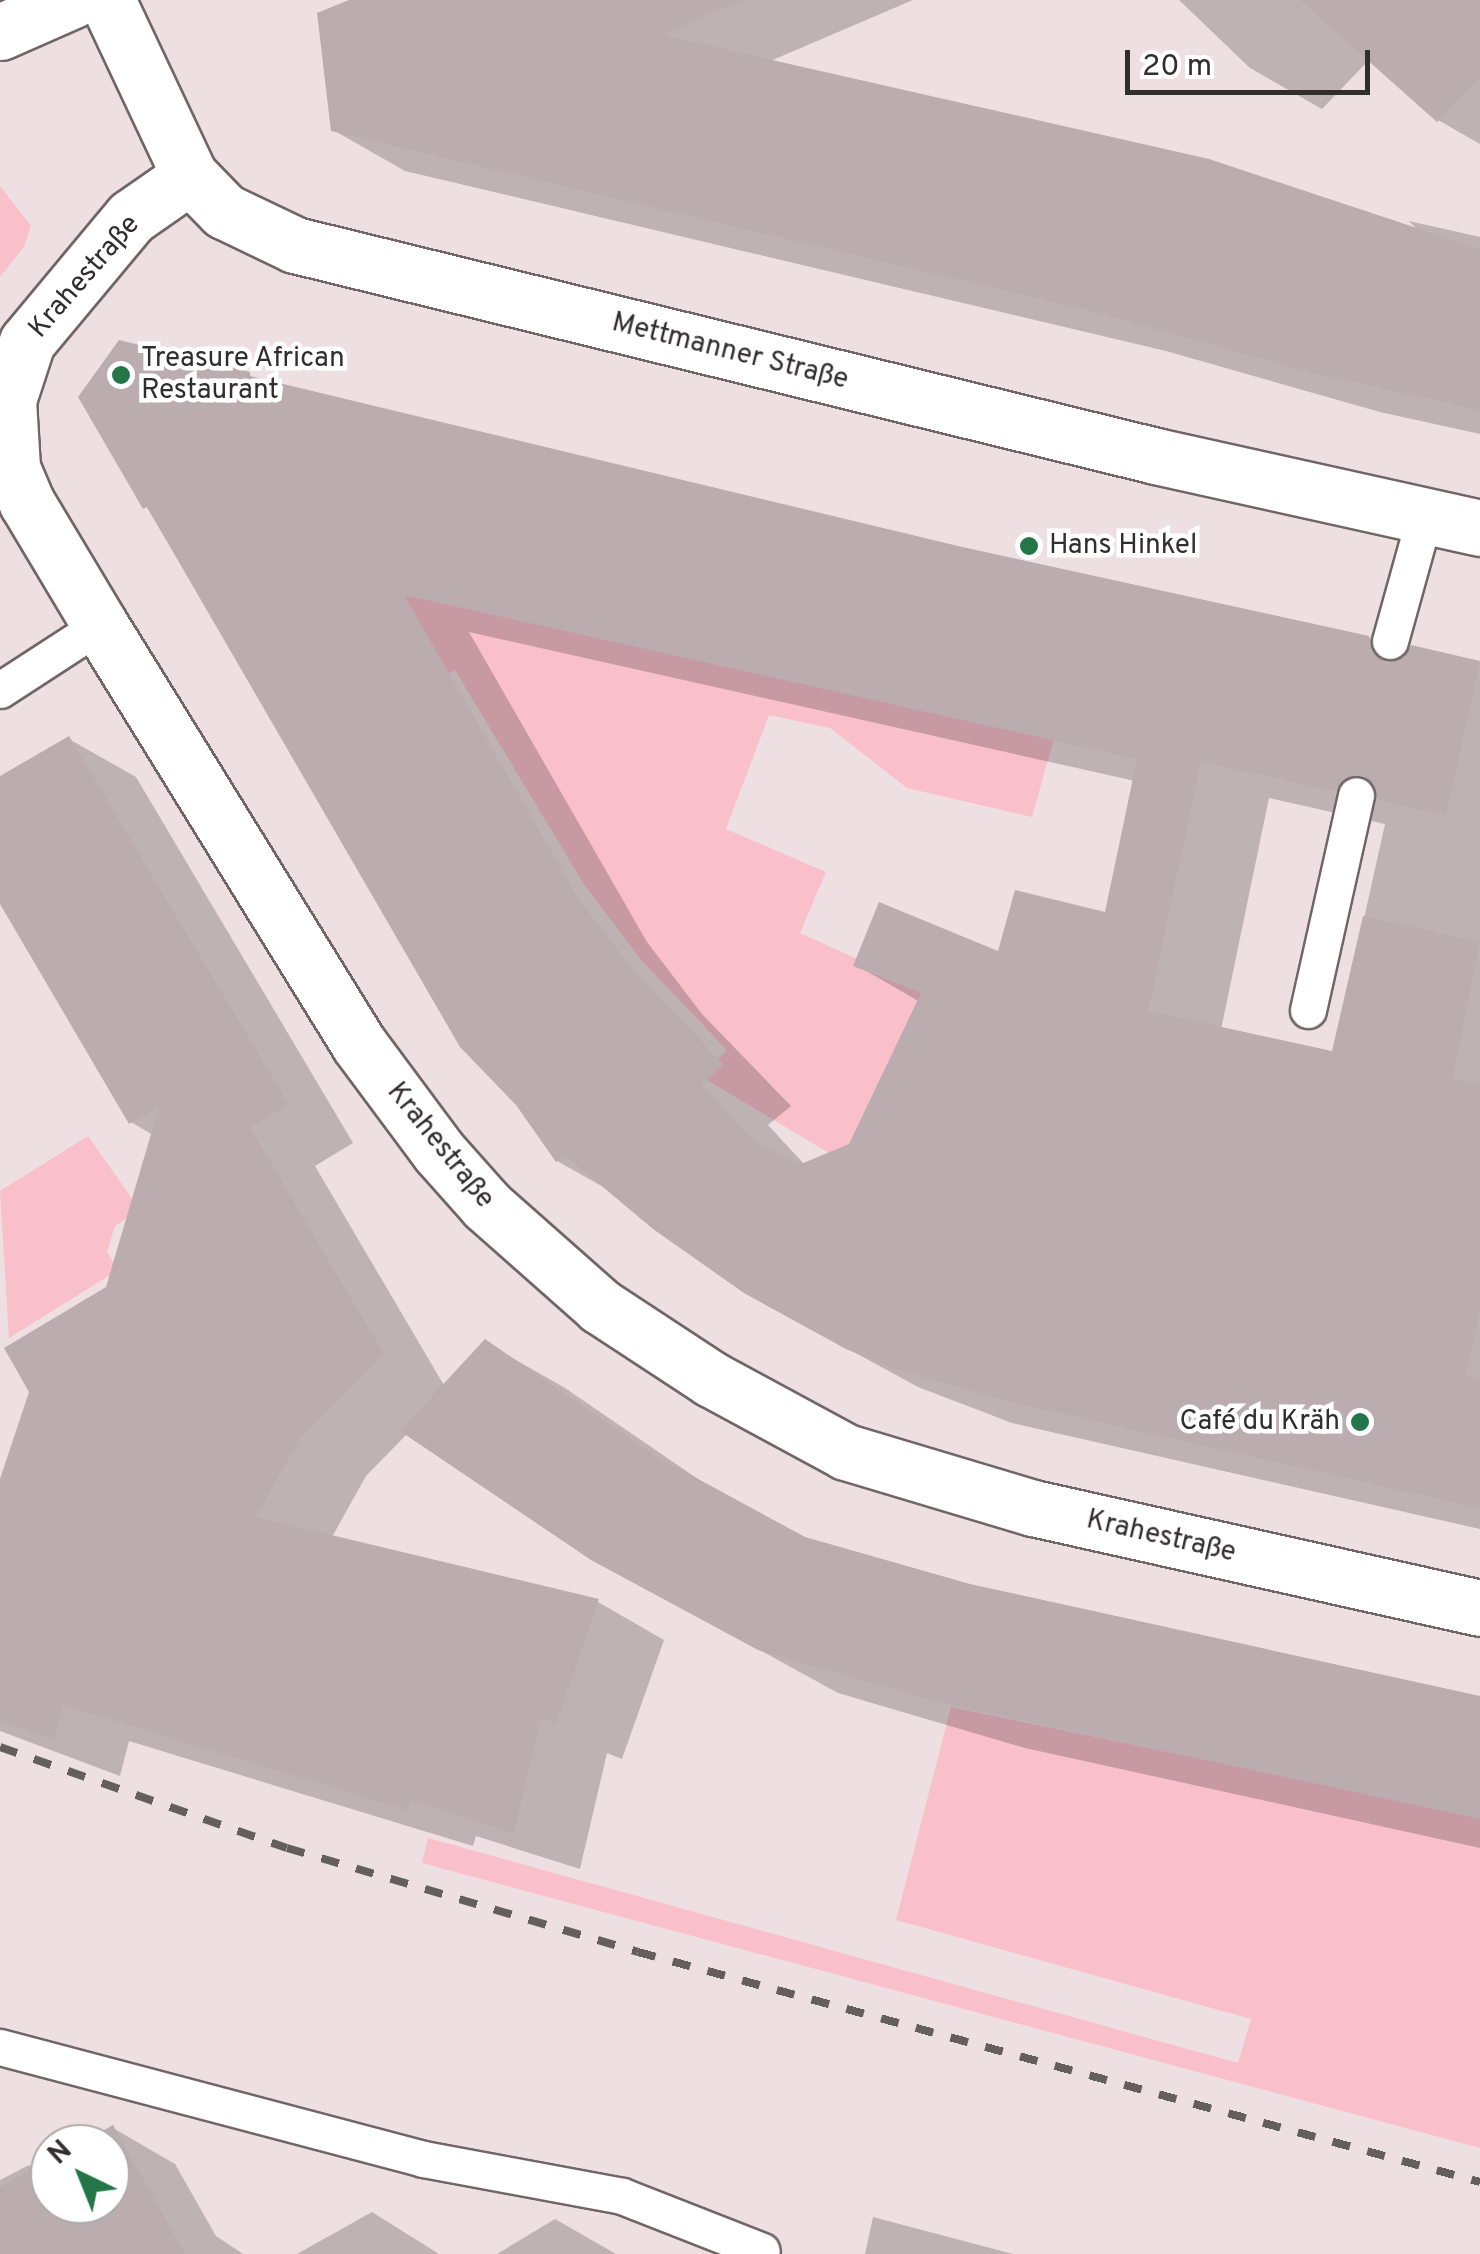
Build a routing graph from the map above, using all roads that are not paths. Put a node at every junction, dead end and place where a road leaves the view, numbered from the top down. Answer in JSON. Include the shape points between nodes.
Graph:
{"nodes":[{"id":1,"x":72,"y":0,"type":"edge"},
{"id":2,"x":107,"y":0,"type":"edge"},
{"id":3,"x":0,"y":32,"type":"edge"},
{"id":4,"x":190,"y":176,"type":"junction"},
{"id":5,"x":3,"y":438,"type":"edge"},
{"id":6,"x":1425,"y":515,"type":"junction"},
{"id":7,"x":1480,"y":528,"type":"edge"},
{"id":8,"x":100,"y":625,"type":"junction"},
{"id":9,"x":1390,"y":640,"type":"dead end"},
{"id":10,"x":0,"y":690,"type":"edge"},
{"id":11,"x":1356,"y":795,"type":"dead end"},
{"id":12,"x":1308,"y":1010,"type":"dead end"},
{"id":13,"x":1480,"y":1608,"type":"edge"},
{"id":14,"x":0,"y":2047,"type":"edge"},
{"id":15,"x":762,"y":2251,"type":"dead end"}],
"edges":[{"from":1,"to":3,"type":"street"},
{"from":2,"to":4,"type":"street","name":"Mettmanner Straße"},
{"from":4,"to":5,"type":"street","name":"Krahestraße","via":[[132,218],[28,342]]},
{"from":4,"to":6,"type":"street","name":"Mettmanner Straße","via":[[224,211],[295,245],[1156,456]]},
{"from":5,"to":8,"type":"street","name":"Krahestraße","via":[[27,502]]},
{"from":6,"to":7,"type":"street","name":"Mettmanner Straße"},
{"from":6,"to":9,"type":"lane"},
{"from":8,"to":10,"type":"lane"},
{"from":8,"to":13,"type":"street","name":"Krahestraße","via":[[358,1042],[427,1137],[487,1206],[600,1306],[711,1379],[846,1452],[1033,1508]]},
{"from":11,"to":12,"type":"lane"},
{"from":14,"to":15,"type":"lane","via":[[423,2159],[610,2193]]}]}
